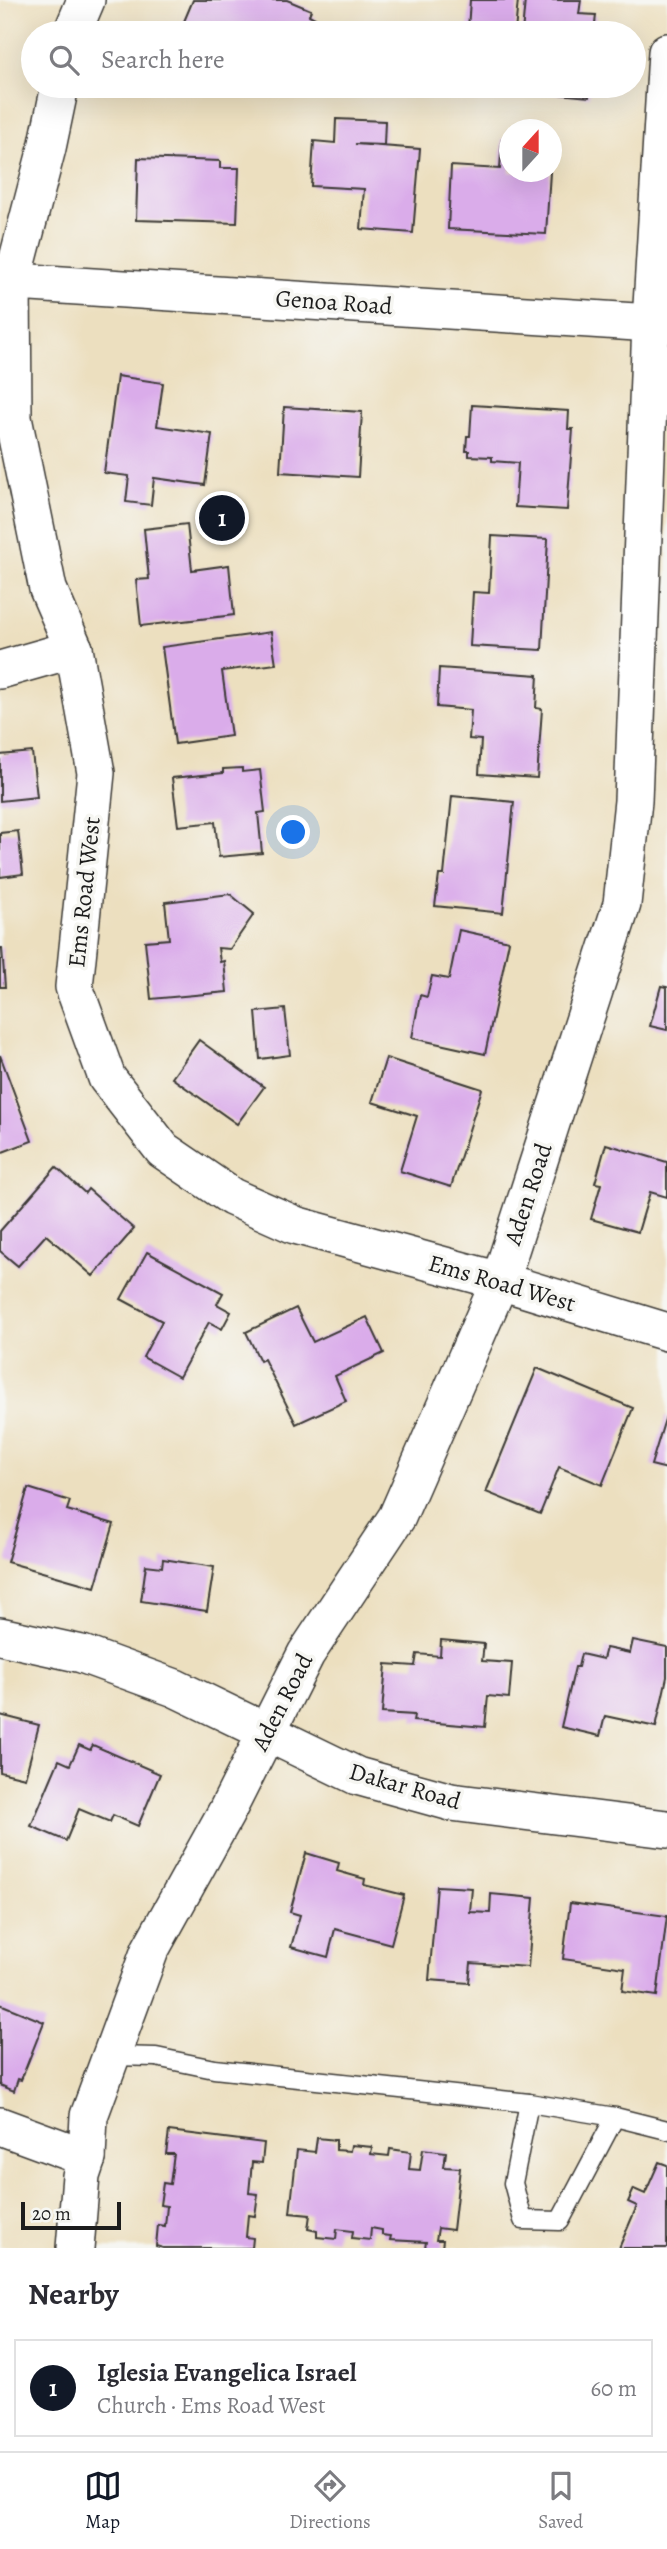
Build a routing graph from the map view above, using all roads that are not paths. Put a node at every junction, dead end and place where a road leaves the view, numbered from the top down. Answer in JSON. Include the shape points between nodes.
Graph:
{"nodes":[{"id":1,"x":86,"y":0,"type":"edge"},
{"id":2,"x":77,"y":21,"type":"edge"},
{"id":3,"x":667,"y":52,"type":"edge"},
{"id":4,"x":57,"y":98,"type":"edge"},
{"id":5,"x":6,"y":281,"type":"edge"},
{"id":6,"x":659,"y":323,"type":"edge"},
{"id":7,"x":74,"y":649,"type":"junction"},
{"id":8,"x":0,"y":670,"type":"edge"},
{"id":9,"x":500,"y":1281,"type":"junction"},
{"id":10,"x":667,"y":1332,"type":"edge"},
{"id":11,"x":0,"y":1636,"type":"edge"},
{"id":12,"x":267,"y":1732,"type":"junction"},
{"id":13,"x":667,"y":1829,"type":"edge"},
{"id":14,"x":112,"y":2056,"type":"junction"},
{"id":15,"x":529,"y":2103,"type":"junction"},
{"id":16,"x":615,"y":2118,"type":"junction"},
{"id":17,"x":0,"y":2126,"type":"edge"},
{"id":18,"x":667,"y":2130,"type":"edge"},
{"id":19,"x":87,"y":2158,"type":"junction"},
{"id":20,"x":75,"y":2248,"type":"edge"}],
"edges":[{"from":1,"to":2,"type":"street"},
{"from":3,"to":6,"type":"street","name":"Aden Road"},
{"from":4,"to":5,"type":"street","name":"Ems Road West"},
{"from":5,"to":6,"type":"street","name":"Genoa Road"},
{"from":5,"to":7,"type":"street","name":"Ems Road West","via":[[13,418],[48,589]]},
{"from":6,"to":9,"type":"street","name":"Aden Road","via":[[622,904]]},
{"from":7,"to":8,"type":"street"},
{"from":7,"to":9,"type":"street","name":"Ems Road West","via":[[96,773],[74,987],[107,1078],[163,1150],[232,1197],[295,1225]]},
{"from":9,"to":10,"type":"street","name":"Ems Road West"},
{"from":9,"to":12,"type":"street","name":"Aden Road","via":[[397,1517],[306,1654]]},
{"from":11,"to":12,"type":"street","name":"Dakar Road","via":[[82,1654],[176,1688]]},
{"from":12,"to":13,"type":"street","name":"Dakar Road","via":[[357,1776],[451,1802]]},
{"from":12,"to":14,"type":"street","name":"Aden Road","via":[[150,1950]]},
{"from":14,"to":15,"type":"lane","via":[[156,2057],[214,2069]]},
{"from":14,"to":19,"type":"street","name":"Aden Road","via":[[89,2116]]},
{"from":15,"to":16,"type":"lane"},
{"from":15,"to":16,"type":"lane","via":[[513,2183],[523,2220],[560,2221]]},
{"from":16,"to":18,"type":"lane"},
{"from":17,"to":19,"type":"street"},
{"from":19,"to":20,"type":"street","name":"Aden Road","via":[[81,2176]]}]}
